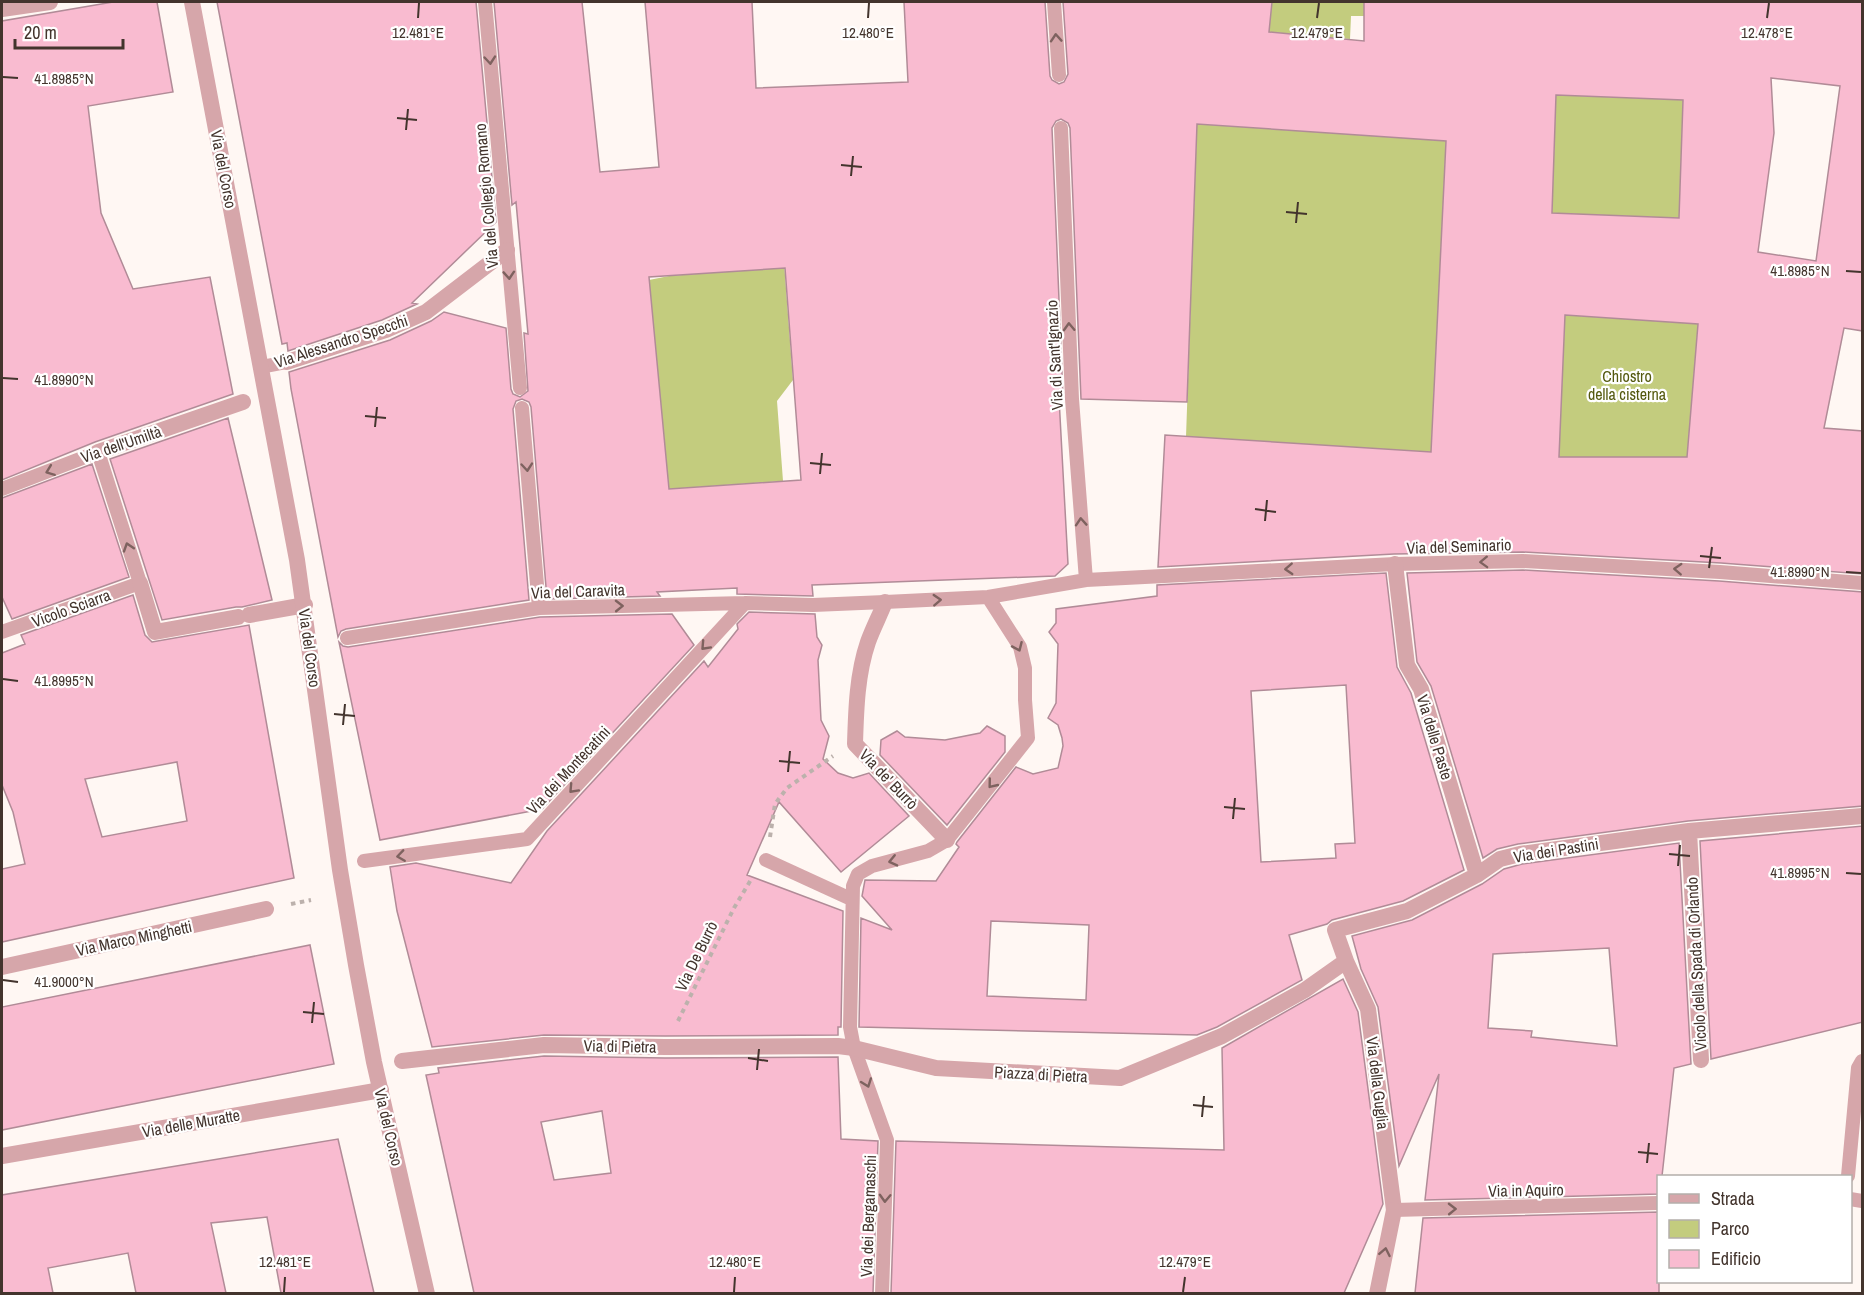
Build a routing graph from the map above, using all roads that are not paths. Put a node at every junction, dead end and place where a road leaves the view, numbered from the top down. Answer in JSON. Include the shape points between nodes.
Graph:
{"nodes":[{"id":1,"x":50,"y":2,"type":"edge"},
{"id":2,"x":192,"y":2,"type":"edge"},
{"id":3,"x":485,"y":2,"type":"edge"},
{"id":4,"x":1054,"y":2,"type":"edge"},
{"id":5,"x":2,"y":9,"type":"edge"},
{"id":6,"x":1059,"y":75,"type":"dead end"},
{"id":7,"x":1061,"y":128,"type":"dead end"},
{"id":8,"x":507,"y":250,"type":"junction"},
{"id":9,"x":287,"y":362,"type":"joint"},
{"id":10,"x":261,"y":367,"type":"junction"},
{"id":11,"x":519,"y":388,"type":"dead end"},
{"id":12,"x":243,"y":402,"type":"dead end"},
{"id":13,"x":522,"y":408,"type":"dead end"},
{"id":14,"x":98,"y":452,"type":"junction"},
{"id":15,"x":2,"y":489,"type":"edge"},
{"id":16,"x":1395,"y":564,"type":"junction"},
{"id":17,"x":1086,"y":580,"type":"junction"},
{"id":18,"x":140,"y":583,"type":"junction"},
{"id":19,"x":1863,"y":583,"type":"edge"},
{"id":20,"x":988,"y":597,"type":"junction"},
{"id":21,"x":745,"y":603,"type":"junction"},
{"id":22,"x":885,"y":603,"type":"junction"},
{"id":23,"x":305,"y":605,"type":"junction"},
{"id":24,"x":539,"y":608,"type":"junction"},
{"id":25,"x":2,"y":632,"type":"edge"},
{"id":26,"x":347,"y":638,"type":"dead end"},
{"id":27,"x":1863,"y":816,"type":"edge"},
{"id":28,"x":1689,"y":831,"type":"junction"},
{"id":29,"x":947,"y":840,"type":"junction"},
{"id":30,"x":766,"y":860,"type":"road end"},
{"id":31,"x":364,"y":861,"type":"dead end"},
{"id":32,"x":1477,"y":875,"type":"junction"},
{"id":33,"x":851,"y":899,"type":"junction"},
{"id":34,"x":266,"y":909,"type":"dead end"},
{"id":35,"x":1346,"y":961,"type":"junction"},
{"id":36,"x":2,"y":967,"type":"edge"},
{"id":37,"x":846,"y":1047,"type":"junction"},
{"id":38,"x":402,"y":1060,"type":"dead end"},
{"id":39,"x":1701,"y":1060,"type":"dead end"},
{"id":40,"x":1863,"y":1061,"type":"edge"},
{"id":41,"x":381,"y":1090,"type":"junction"},
{"id":42,"x":2,"y":1156,"type":"edge"},
{"id":43,"x":1848,"y":1175,"type":"edge"},
{"id":44,"x":1657,"y":1203,"type":"edge"},
{"id":45,"x":1394,"y":1210,"type":"junction"},
{"id":46,"x":427,"y":1293,"type":"edge"},
{"id":47,"x":882,"y":1293,"type":"edge"},
{"id":48,"x":1377,"y":1293,"type":"edge"}],
"edges":[{"from":1,"to":5,"type":"street"},
{"from":2,"to":10,"type":"street","name":"Via del Corso"},
{"from":3,"to":8,"type":"lane","name":"Via del Collegio Romano","one_way":true},
{"from":6,"to":4,"type":"lane","one_way":true},
{"from":17,"to":7,"type":"lane","name":"Via di Sant'Ignazio","one_way":true,"via":[[1072,399]]},
{"from":8,"to":9,"type":"street","name":"Via Alessandro Specchi","via":[[426,312],[386,330]]},
{"from":8,"to":11,"type":"lane","name":"Via del Collegio Romano","one_way":true},
{"from":9,"to":10,"type":"lane","name":"Via Alessandro Specchi"},
{"from":10,"to":23,"type":"street","name":"Via del Corso"},
{"from":12,"to":14,"type":"street","name":"Via dell'Umiltà"},
{"from":13,"to":24,"type":"lane","one_way":true},
{"from":14,"to":15,"type":"lane","name":"Via dell'Umiltà","one_way":true},
{"from":18,"to":14,"type":"lane","one_way":true},
{"from":16,"to":17,"type":"lane","name":"Via del Seminario","one_way":true},
{"from":19,"to":16,"type":"lane","name":"Via del Seminario","one_way":true,"via":[[1523,561]]},
{"from":16,"to":32,"type":"street","name":"Via delle Paste","via":[[1407,665],[1420,689]]},
{"from":17,"to":20,"type":"lane","name":"Via del Seminario"},
{"from":18,"to":23,"type":"street","via":[[155,632]]},
{"from":18,"to":25,"type":"lane","name":"Vicolo Sciarra"},
{"from":22,"to":20,"type":"lane","one_way":true},
{"from":20,"to":29,"type":"lane","one_way":true,"via":[[1020,647],[1025,668],[1028,738]]},
{"from":21,"to":22,"type":"lane","name":"Via del Caravita"},
{"from":24,"to":21,"type":"lane","name":"Via del Caravita","one_way":true},
{"from":21,"to":31,"type":"lane","name":"Via dei Montecatini","one_way":true,"via":[[526,839]]},
{"from":22,"to":29,"type":"street","name":"Via de' Burrò","via":[[868,642],[861,672],[855,744]]},
{"from":23,"to":41,"type":"street","name":"Via del Corso","via":[[340,870]]},
{"from":24,"to":26,"type":"lane","name":"Via del Caravita"},
{"from":27,"to":28,"type":"street","name":"Via dei Pastini"},
{"from":28,"to":32,"type":"street","name":"Via dei Pastini","via":[[1520,854],[1500,859]]},
{"from":28,"to":39,"type":"street","name":"Vicolo della Spada di Orlando"},
{"from":29,"to":33,"type":"lane","one_way":true,"via":[[928,852],[872,866],[858,874]]},
{"from":30,"to":33,"type":"lane"},
{"from":32,"to":35,"type":"street","name":"Via dei Pastini","via":[[1407,911],[1335,930]]},
{"from":33,"to":37,"type":"lane","via":[[850,1028]]},
{"from":34,"to":36,"type":"street","name":"Via Marco Minghetti"},
{"from":35,"to":37,"type":"street","name":"Piazza di Pietra","via":[[1305,990],[1222,1036],[1120,1078],[936,1068]]},
{"from":35,"to":45,"type":"street","name":"Via della Guglia","via":[[1368,1009]]},
{"from":37,"to":38,"type":"street","name":"Via di Pietra","via":[[544,1045]]},
{"from":37,"to":47,"type":"lane","name":"Via dei Bergamaschi","one_way":true,"via":[[887,1140]]},
{"from":40,"to":43,"type":"lane","via":[[1858,1068]]},
{"from":41,"to":42,"type":"street","name":"Via delle Muratte"},
{"from":41,"to":46,"type":"street","name":"Via del Corso"},
{"from":45,"to":44,"type":"lane","name":"Via in Aquiro","one_way":true},
{"from":48,"to":45,"type":"street","name":"Via della Guglia","one_way":true}]}
